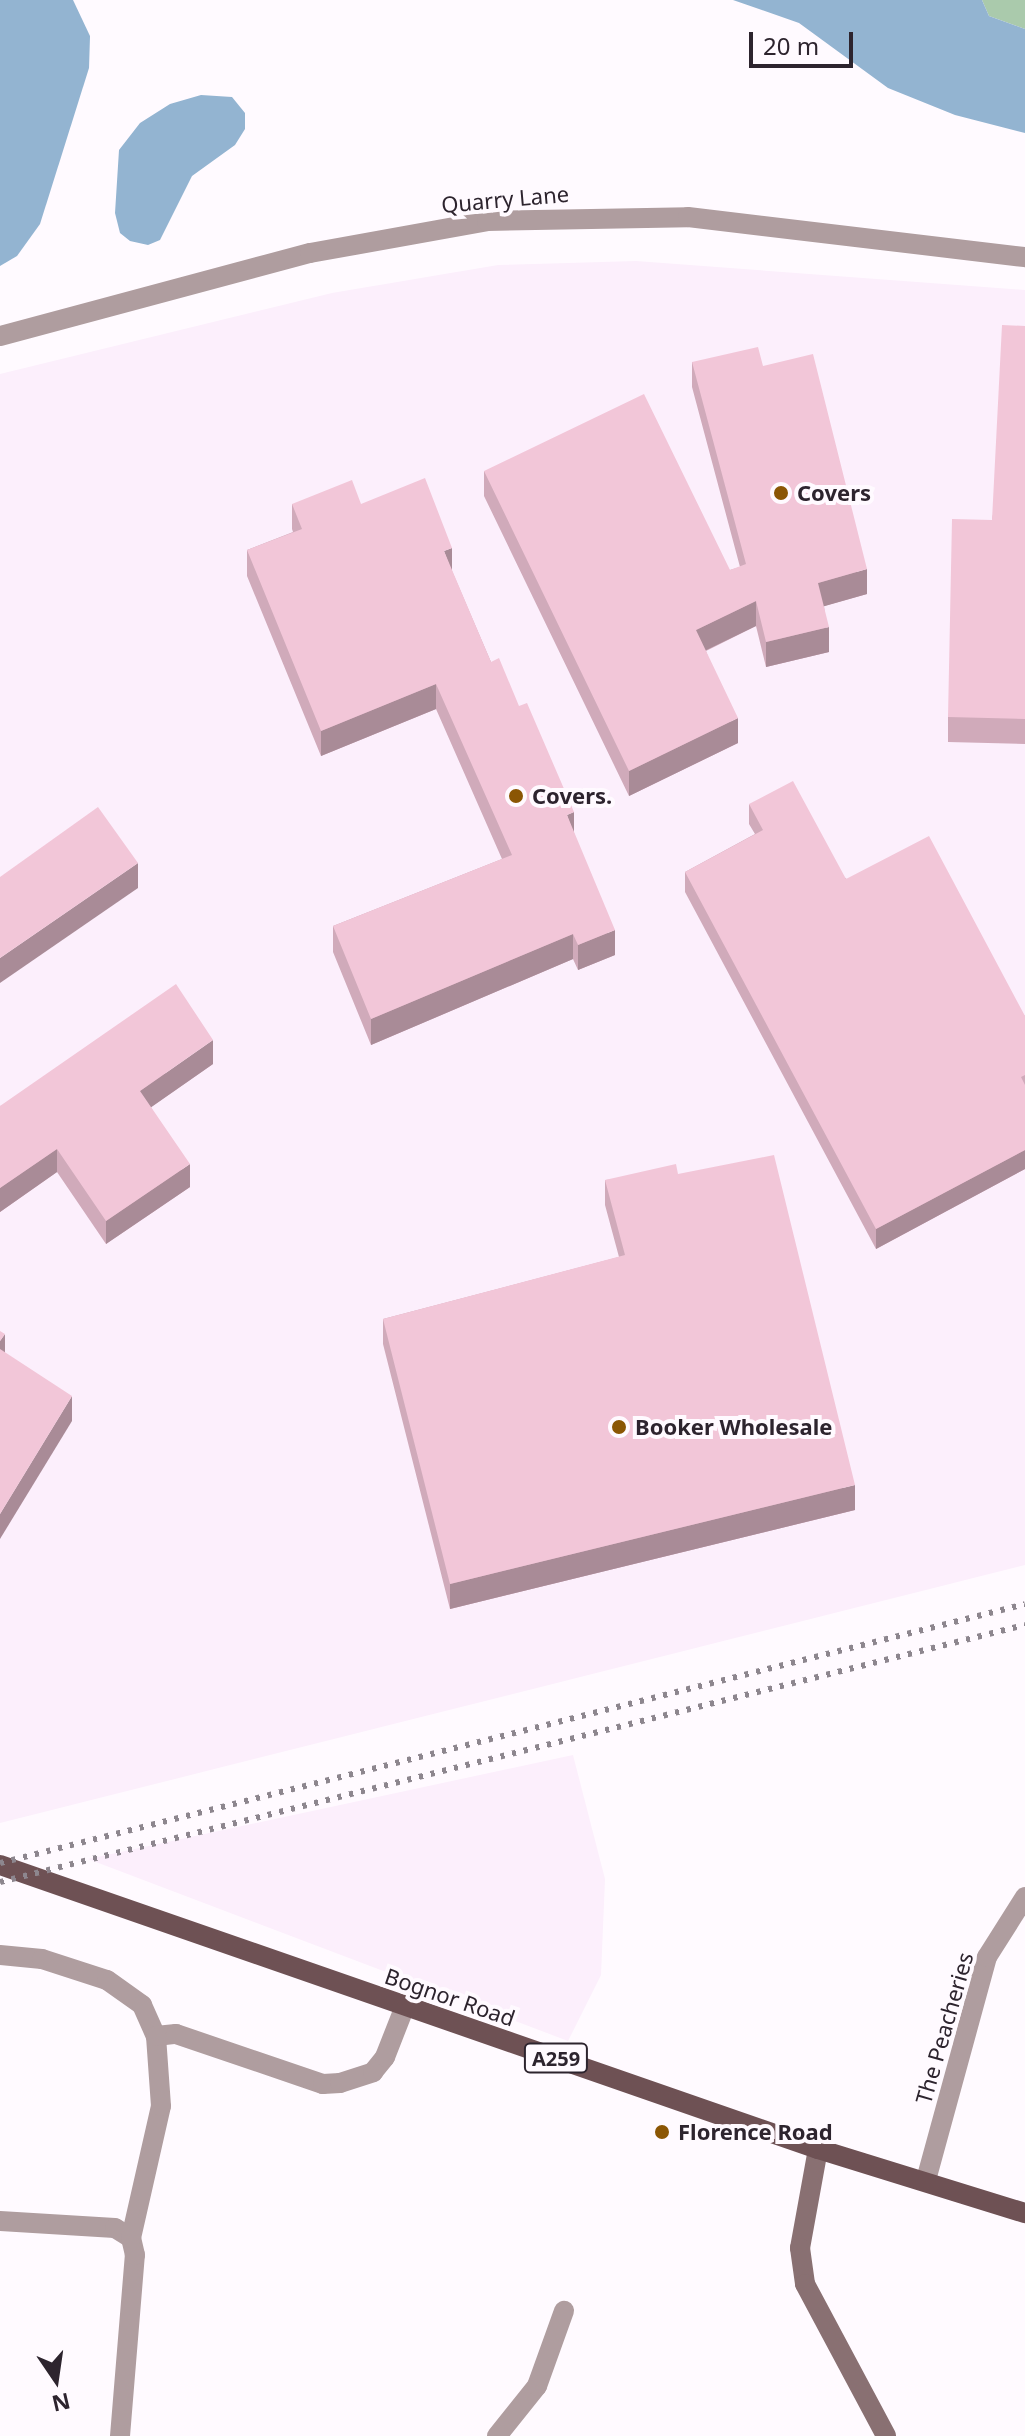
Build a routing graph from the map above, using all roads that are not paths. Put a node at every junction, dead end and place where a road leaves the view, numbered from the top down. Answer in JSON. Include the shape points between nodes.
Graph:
{"nodes":[{"id":1,"x":1025,"y":257,"type":"edge"},
{"id":2,"x":0,"y":336,"type":"edge"},
{"id":3,"x":0,"y":1865,"type":"edge"},
{"id":4,"x":1025,"y":1897,"type":"edge"},
{"id":5,"x":0,"y":1955,"type":"edge"},
{"id":6,"x":405,"y":2006,"type":"junction"},
{"id":7,"x":156,"y":2036,"type":"junction"},
{"id":8,"x":818,"y":2149,"type":"junction"},
{"id":9,"x":926,"y":2180,"type":"junction"},
{"id":10,"x":1025,"y":2213,"type":"edge"},
{"id":11,"x":0,"y":2221,"type":"edge"},
{"id":12,"x":131,"y":2238,"type":"junction"},
{"id":13,"x":564,"y":2311,"type":"dead end"},
{"id":14,"x":120,"y":2436,"type":"edge"},
{"id":15,"x":497,"y":2436,"type":"edge"},
{"id":16,"x":886,"y":2436,"type":"edge"}],
"edges":[{"from":1,"to":2,"type":"street","name":"Quarry Lane","via":[[688,217],[487,221],[310,253]]},
{"from":3,"to":6,"type":"main road","name":"Bognor Road","number":"A259"},
{"from":4,"to":9,"type":"street","name":"The Peacheries","via":[[987,1957]]},
{"from":5,"to":7,"type":"street","via":[[42,1959],[107,1980],[142,2005]]},
{"from":6,"to":7,"type":"street","via":[[379,2065],[340,2083],[323,2084],[176,2034]]},
{"from":6,"to":8,"type":"main road","name":"Bognor Road","number":"A259"},
{"from":7,"to":12,"type":"street","via":[[161,2106]]},
{"from":8,"to":9,"type":"main road","name":"Bognor Road","number":"A259"},
{"from":8,"to":16,"type":"street","via":[[800,2248],[805,2284]]},
{"from":9,"to":10,"type":"main road","name":"Bognor Road","number":"A259"},
{"from":11,"to":12,"type":"street","via":[[115,2228]]},
{"from":12,"to":14,"type":"street","via":[[135,2255]]},
{"from":13,"to":15,"type":"street","via":[[537,2386]]}]}
